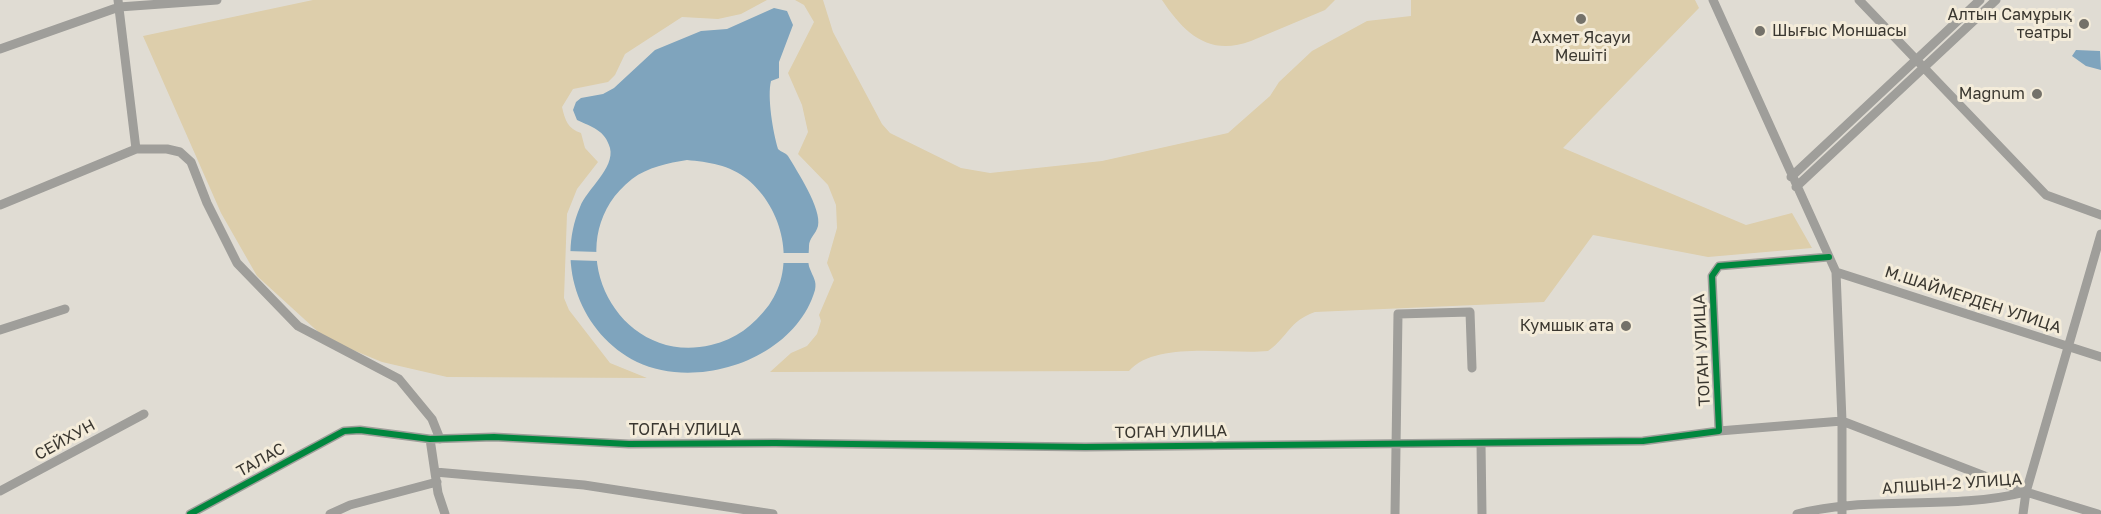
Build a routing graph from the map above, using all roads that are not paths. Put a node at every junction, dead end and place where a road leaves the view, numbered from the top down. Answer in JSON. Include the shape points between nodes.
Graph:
{"nodes":[{"id":1,"x":217,"y":0,"type":"edge"},
{"id":2,"x":1713,"y":0,"type":"edge"},
{"id":3,"x":1859,"y":0,"type":"edge"},
{"id":4,"x":1980,"y":0,"type":"edge"},
{"id":5,"x":1996,"y":0,"type":"edge"},
{"id":6,"x":118,"y":4,"type":"edge"},
{"id":7,"x":0,"y":49,"type":"edge"},
{"id":8,"x":1917,"y":59,"type":"junction"},
{"id":9,"x":1925,"y":67,"type":"junction"},
{"id":10,"x":136,"y":149,"type":"junction"},
{"id":11,"x":1794,"y":182,"type":"junction"},
{"id":12,"x":0,"y":205,"type":"edge"},
{"id":13,"x":2101,"y":215,"type":"edge"},
{"id":14,"x":2101,"y":234,"type":"edge"},
{"id":15,"x":1829,"y":257,"type":"junction"},
{"id":16,"x":1836,"y":273,"type":"junction"},
{"id":17,"x":65,"y":309,"type":"dead end"},
{"id":18,"x":0,"y":330,"type":"edge"},
{"id":19,"x":2067,"y":346,"type":"junction"},
{"id":20,"x":2101,"y":357,"type":"edge"},
{"id":21,"x":1472,"y":368,"type":"dead end"},
{"id":22,"x":144,"y":414,"type":"dead end"},
{"id":23,"x":1842,"y":421,"type":"junction"},
{"id":24,"x":344,"y":431,"type":"joint"},
{"id":25,"x":1719,"y":431,"type":"junction"},
{"id":26,"x":435,"y":439,"type":"junction"},
{"id":27,"x":1396,"y":443,"type":"junction"},
{"id":28,"x":1481,"y":443,"type":"junction"},
{"id":29,"x":436,"y":477,"type":"junction"},
{"id":30,"x":0,"y":491,"type":"edge"},
{"id":31,"x":2026,"y":492,"type":"junction"},
{"id":32,"x":1842,"y":510,"type":"edge"},
{"id":33,"x":190,"y":514,"type":"edge"},
{"id":34,"x":330,"y":514,"type":"edge"},
{"id":35,"x":445,"y":514,"type":"edge"},
{"id":36,"x":773,"y":514,"type":"edge"},
{"id":37,"x":1395,"y":514,"type":"edge"},
{"id":38,"x":1482,"y":514,"type":"edge"},
{"id":39,"x":1797,"y":514,"type":"edge"},
{"id":40,"x":2023,"y":514,"type":"edge"},
{"id":41,"x":2098,"y":514,"type":"edge"}],
"edges":[{"from":1,"to":6,"type":"street"},
{"from":2,"to":11,"type":"street"},
{"from":3,"to":8,"type":"street"},
{"from":4,"to":8,"type":"street"},
{"from":5,"to":9,"type":"street"},
{"from":6,"to":7,"type":"street"},
{"from":6,"to":10,"type":"street"},
{"from":8,"to":9,"type":"street"},
{"from":8,"to":11,"type":"street"},
{"from":9,"to":11,"type":"street"},
{"from":9,"to":13,"type":"street","via":[[2046,195]]},
{"from":10,"to":12,"type":"street"},
{"from":10,"to":26,"type":"street","via":[[167,148],[192,162],[237,263],[298,326],[399,380],[432,419]]},
{"from":11,"to":15,"type":"street"},
{"from":14,"to":19,"type":"street"},
{"from":15,"to":16,"type":"street"},
{"from":15,"to":25,"type":"street","name":"ТОГАН УЛИЦА","via":[[1719,266],[1712,276]]},
{"from":16,"to":19,"type":"street","name":"М.ШАЙМЕРДЕН УЛИЦА"},
{"from":16,"to":23,"type":"street"},
{"from":17,"to":18,"type":"street"},
{"from":19,"to":20,"type":"street","name":"М.ШАЙМЕРДЕН УЛИЦА"},
{"from":19,"to":31,"type":"street"},
{"from":21,"to":27,"type":"street","via":[[1470,312],[1398,314]]},
{"from":22,"to":30,"type":"street","name":"СЕЙХУН"},
{"from":23,"to":25,"type":"street"},
{"from":23,"to":31,"type":"street"},
{"from":23,"to":32,"type":"street"},
{"from":24,"to":26,"type":"street","name":"ТОГАН УЛИЦА"},
{"from":24,"to":33,"type":"street","name":"ТАЛАС"},
{"from":25,"to":28,"type":"street","name":"ТОГАН УЛИЦА","via":[[1642,441]]},
{"from":26,"to":27,"type":"street","name":"ТОГАН УЛИЦА","via":[[1085,447]]},
{"from":26,"to":29,"type":"street"},
{"from":27,"to":28,"type":"street","name":"ТОГАН УЛИЦА"},
{"from":27,"to":37,"type":"street"},
{"from":28,"to":38,"type":"street"},
{"from":29,"to":34,"type":"street"},
{"from":29,"to":35,"type":"street"},
{"from":29,"to":36,"type":"street","via":[[584,485]]},
{"from":31,"to":32,"type":"street","name":"АЛШЫН-2 УЛИЦА","via":[[1989,500]]},
{"from":31,"to":40,"type":"street"},
{"from":31,"to":41,"type":"street","name":"АЛШЫН-2 УЛИЦА"},
{"from":32,"to":39,"type":"street","name":"АЛШЫН-2 УЛИЦА","via":[[1826,506]]}]}
